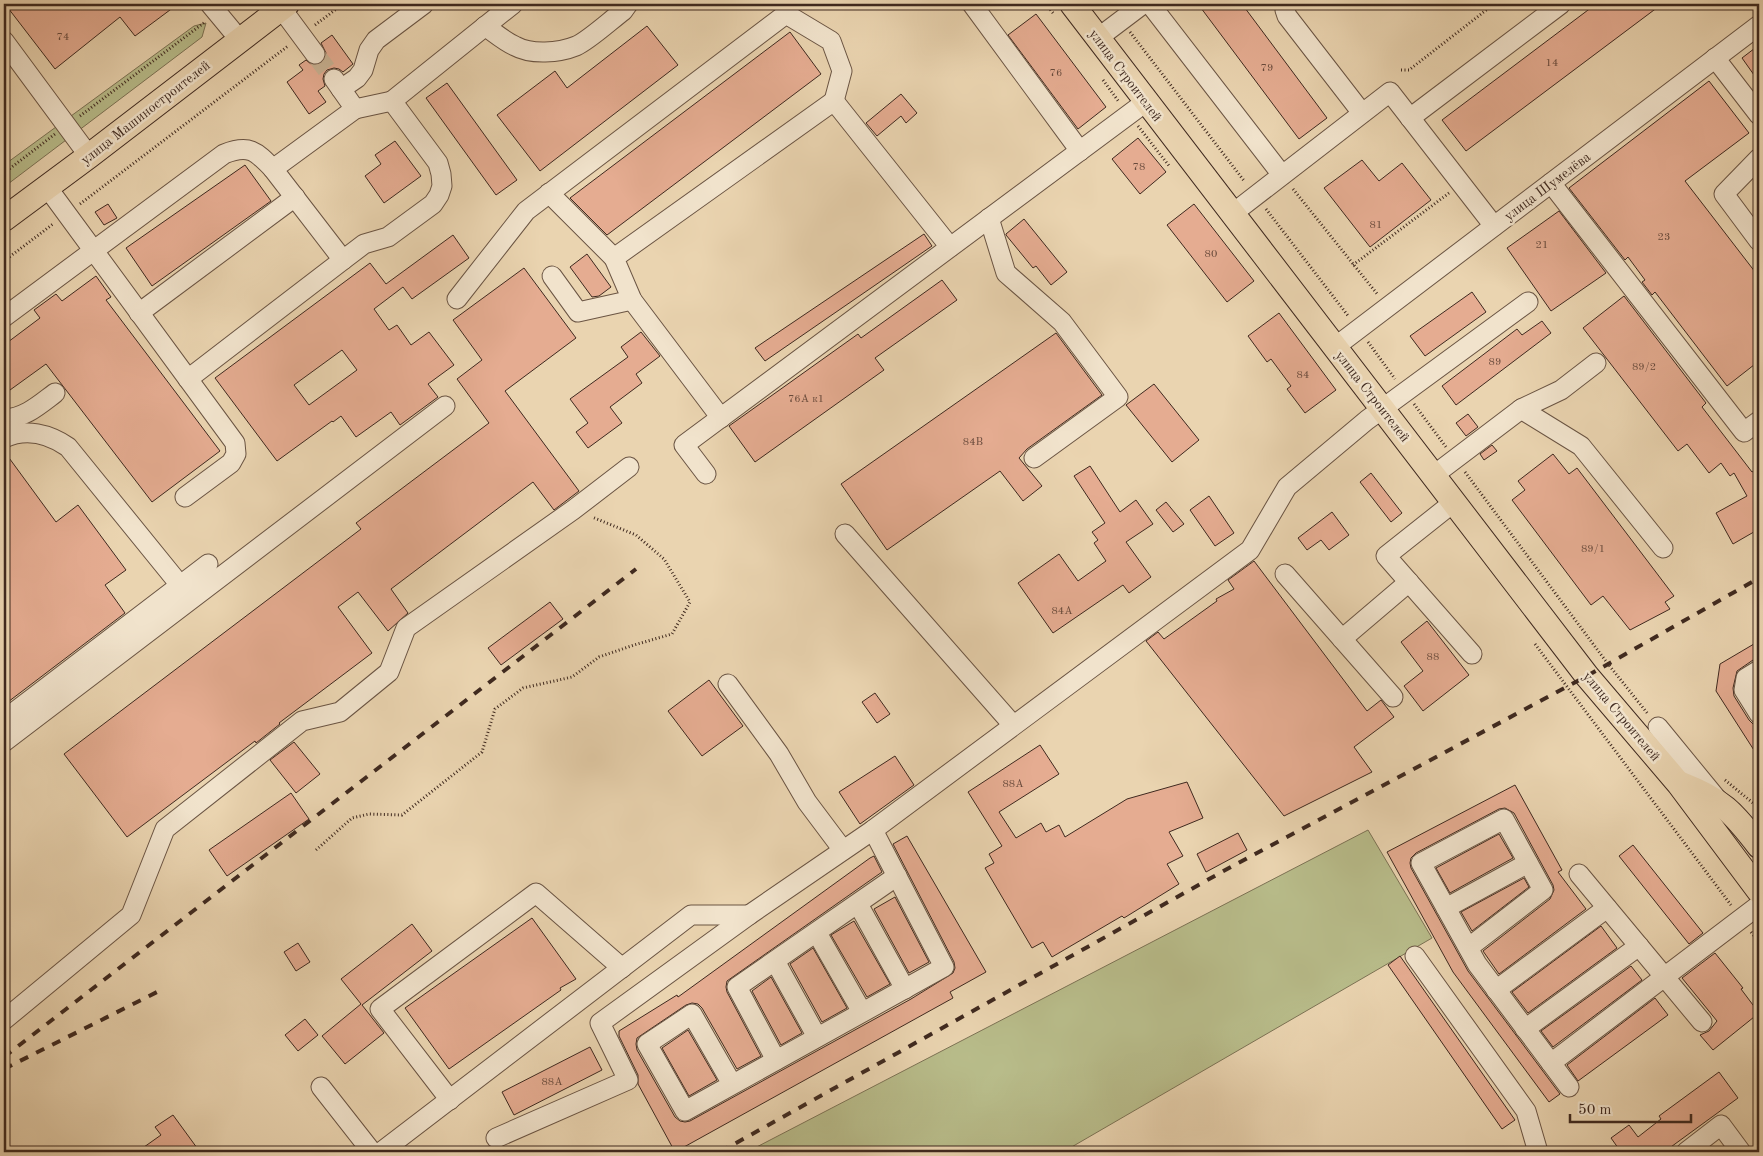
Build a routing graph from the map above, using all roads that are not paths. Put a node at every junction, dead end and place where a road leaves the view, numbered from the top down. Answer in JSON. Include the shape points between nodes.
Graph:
{"nodes":[{"id":1,"x":424,"y":4,"type":"edge"},
{"id":2,"x":513,"y":4,"type":"edge"},
{"id":3,"x":628,"y":4,"type":"edge"},
{"id":4,"x":972,"y":4,"type":"edge"},
{"id":5,"x":1072,"y":4,"type":"edge"},
{"id":6,"x":1142,"y":4,"type":"edge"},
{"id":7,"x":1150,"y":4,"type":"edge"},
{"id":8,"x":1285,"y":4,"type":"edge"},
{"id":9,"x":1561,"y":4,"type":"edge"},
{"id":10,"x":284,"y":6,"type":"edge"},
{"id":11,"x":219,"y":7,"type":"edge"},
{"id":12,"x":1759,"y":25,"type":"edge"},
{"id":13,"x":486,"y":26,"type":"junction"},
{"id":14,"x":1098,"y":38,"type":"junction"},
{"id":15,"x":239,"y":39,"type":"junction"},
{"id":16,"x":4,"y":42,"type":"edge"},
{"id":17,"x":315,"y":54,"type":"tunnel mouth"},
{"id":18,"x":1716,"y":58,"type":"junction"},
{"id":19,"x":392,"y":101,"type":"junction"},
{"id":20,"x":834,"y":101,"type":"junction"},
{"id":21,"x":1147,"y":101,"type":"junction"},
{"id":22,"x":355,"y":108,"type":"junction"},
{"id":23,"x":1362,"y":113,"type":"junction"},
{"id":24,"x":1759,"y":115,"type":"edge"},
{"id":25,"x":1410,"y":118,"type":"junction"},
{"id":26,"x":1080,"y":151,"type":"junction"},
{"id":27,"x":89,"y":156,"type":"junction"},
{"id":28,"x":1759,"y":158,"type":"edge"},
{"id":29,"x":273,"y":169,"type":"junction"},
{"id":30,"x":1282,"y":175,"type":"junction"},
{"id":31,"x":1551,"y":183,"type":"junction"},
{"id":32,"x":47,"y":187,"type":"junction"},
{"id":33,"x":549,"y":193,"type":"junction"},
{"id":34,"x":295,"y":197,"type":"junction"},
{"id":35,"x":1232,"y":214,"type":"junction"},
{"id":36,"x":989,"y":218,"type":"junction"},
{"id":37,"x":4,"y":219,"type":"edge"},
{"id":38,"x":1494,"y":226,"type":"junction"},
{"id":39,"x":1759,"y":241,"type":"edge"},
{"id":40,"x":950,"y":247,"type":"junction"},
{"id":41,"x":93,"y":250,"type":"junction"},
{"id":42,"x":614,"y":258,"type":"junction"},
{"id":43,"x":343,"y":260,"type":"junction"},
{"id":44,"x":552,"y":276,"type":"dead end"},
{"id":45,"x":457,"y":299,"type":"dead end"},
{"id":46,"x":632,"y":300,"type":"junction"},
{"id":47,"x":1528,"y":302,"type":"dead end"},
{"id":48,"x":139,"y":313,"type":"junction"},
{"id":49,"x":4,"y":316,"type":"edge"},
{"id":50,"x":1335,"y":347,"type":"junction"},
{"id":51,"x":1596,"y":363,"type":"dead end"},
{"id":52,"x":188,"y":379,"type":"junction"},
{"id":53,"x":55,"y":393,"type":"dead end"},
{"id":54,"x":445,"y":406,"type":"dead end"},
{"id":55,"x":1383,"y":408,"type":"junction"},
{"id":56,"x":1520,"y":409,"type":"junction"},
{"id":57,"x":721,"y":418,"type":"junction"},
{"id":58,"x":4,"y":419,"type":"edge"},
{"id":59,"x":1759,"y":421,"type":"edge"},
{"id":60,"x":4,"y":438,"type":"edge"},
{"id":61,"x":1034,"y":458,"type":"dead end"},
{"id":62,"x":629,"y":467,"type":"dead end"},
{"id":63,"x":706,"y":474,"type":"dead end"},
{"id":64,"x":1434,"y":475,"type":"junction"},
{"id":65,"x":185,"y":497,"type":"dead end"},
{"id":66,"x":1454,"y":502,"type":"junction"},
{"id":67,"x":845,"y":534,"type":"dead end"},
{"id":68,"x":1663,"y":548,"type":"dead end"},
{"id":69,"x":208,"y":564,"type":"dead end"},
{"id":70,"x":1285,"y":574,"type":"dead end"},
{"id":71,"x":1409,"y":582,"type":"junction"},
{"id":72,"x":180,"y":585,"type":"junction"},
{"id":73,"x":1342,"y":639,"type":"junction"},
{"id":74,"x":1472,"y":654,"type":"dead end"},
{"id":75,"x":1759,"y":670,"type":"edge"},
{"id":76,"x":728,"y":684,"type":"dead end"},
{"id":77,"x":1393,"y":697,"type":"dead end"},
{"id":78,"x":1759,"y":714,"type":"edge"},
{"id":79,"x":4,"y":720,"type":"edge"},
{"id":80,"x":1013,"y":725,"type":"junction"},
{"id":81,"x":1658,"y":727,"type":"road end"},
{"id":82,"x":4,"y":742,"type":"edge"},
{"id":83,"x":1680,"y":784,"type":"junction"},
{"id":84,"x":1722,"y":804,"type":"junction"},
{"id":85,"x":873,"y":830,"type":"junction"},
{"id":86,"x":1759,"y":846,"type":"edge"},
{"id":87,"x":843,"y":850,"type":"junction"},
{"id":88,"x":1528,"y":863,"type":"junction"},
{"id":89,"x":1579,"y":874,"type":"dead end"},
{"id":90,"x":897,"y":876,"type":"junction"},
{"id":91,"x":1759,"y":891,"type":"edge"},
{"id":92,"x":858,"y":904,"type":"junction"},
{"id":93,"x":1759,"y":905,"type":"edge"},
{"id":94,"x":1446,"y":908,"type":"junction"},
{"id":95,"x":1607,"y":908,"type":"junction"},
{"id":96,"x":749,"y":915,"type":"junction"},
{"id":97,"x":816,"y":932,"type":"junction"},
{"id":98,"x":1639,"y":946,"type":"junction"},
{"id":99,"x":1468,"y":948,"type":"junction"},
{"id":100,"x":1415,"y":956,"type":"dead end"},
{"id":101,"x":775,"y":961,"type":"junction"},
{"id":102,"x":622,"y":968,"type":"junction"},
{"id":103,"x":1665,"y":977,"type":"junction"},
{"id":104,"x":905,"y":989,"type":"junction"},
{"id":105,"x":1496,"y":990,"type":"junction"},
{"id":106,"x":862,"y":1012,"type":"junction"},
{"id":107,"x":4,"y":1020,"type":"edge"},
{"id":108,"x":1702,"y":1022,"type":"dead end"},
{"id":109,"x":1525,"y":1029,"type":"junction"},
{"id":110,"x":817,"y":1037,"type":"junction"},
{"id":111,"x":776,"y":1060,"type":"junction"},
{"id":112,"x":1551,"y":1063,"type":"junction"},
{"id":113,"x":732,"y":1084,"type":"junction"},
{"id":114,"x":321,"y":1087,"type":"dead end"},
{"id":115,"x":1569,"y":1087,"type":"dead end"},
{"id":116,"x":450,"y":1100,"type":"junction"},
{"id":117,"x":496,"y":1138,"type":"dead end"},
{"id":118,"x":372,"y":1152,"type":"edge"},
{"id":119,"x":382,"y":1152,"type":"edge"},
{"id":120,"x":1538,"y":1152,"type":"edge"},
{"id":121,"x":1686,"y":1152,"type":"edge"},
{"id":122,"x":1741,"y":1152,"type":"edge"}],
"edges":[{"from":1,"to":22,"type":"street","via":[[376,40],[357,78],[337,84]]},
{"from":2,"to":13,"type":"street"},
{"from":3,"to":13,"type":"street","via":[[577,46],[548,52],[515,46]]},
{"from":4,"to":26,"type":"street"},
{"from":5,"to":14,"type":"main road","name":"улица Строителей"},
{"from":6,"to":14,"type":"street"},
{"from":7,"to":30,"type":"street"},
{"from":8,"to":23,"type":"street","via":[[1287,16]]},
{"from":9,"to":25,"type":"street"},
{"from":10,"to":15,"type":"main road","name":"улица Машиностроителей"},
{"from":10,"to":17,"type":"street"},
{"from":11,"to":15,"type":"street"},
{"from":12,"to":18,"type":"street","name":"улица Шумелёва"},
{"from":13,"to":19,"type":"street"},
{"from":14,"to":21,"type":"main road","name":"улица Строителей"},
{"from":15,"to":27,"type":"main road","name":"улица Машиностроителей"},
{"from":16,"to":27,"type":"street"},
{"from":18,"to":24,"type":"street"},
{"from":18,"to":31,"type":"street","name":"улица Шумелёва"},
{"from":19,"to":22,"type":"street"},
{"from":19,"to":43,"type":"street","via":[[438,163],[441,190],[433,204],[388,237],[364,244]]},
{"from":20,"to":33,"type":"street","via":[[842,71],[831,41],[786,14]]},
{"from":20,"to":40,"type":"street"},
{"from":20,"to":42,"type":"street"},
{"from":21,"to":26,"type":"street"},
{"from":21,"to":35,"type":"main road","name":"улица Строителей"},
{"from":22,"to":29,"type":"street"},
{"from":23,"to":25,"type":"street","via":[[1390,92]]},
{"from":23,"to":30,"type":"street"},
{"from":25,"to":38,"type":"street"},
{"from":26,"to":36,"type":"street"},
{"from":27,"to":32,"type":"main road","name":"улица Машиностроителей"},
{"from":28,"to":39,"type":"street","via":[[1724,194]]},
{"from":29,"to":34,"type":"street"},
{"from":29,"to":41,"type":"street","via":[[257,152],[234,150],[224,154]]},
{"from":30,"to":35,"type":"street"},
{"from":31,"to":38,"type":"street","name":"улица Шумелёва"},
{"from":31,"to":59,"type":"street","via":[[1744,432]]},
{"from":32,"to":37,"type":"main road","name":"улица Машиностроителей"},
{"from":32,"to":41,"type":"street"},
{"from":33,"to":42,"type":"street"},
{"from":33,"to":45,"type":"street","via":[[526,211]]},
{"from":34,"to":43,"type":"street"},
{"from":34,"to":48,"type":"street"},
{"from":35,"to":50,"type":"main road","name":"улица Строителей"},
{"from":36,"to":40,"type":"street"},
{"from":36,"to":61,"type":"street","via":[[1006,272],[1062,322],[1118,397]]},
{"from":38,"to":50,"type":"street","name":"улица Шумелёва"},
{"from":40,"to":57,"type":"street"},
{"from":41,"to":48,"type":"street"},
{"from":41,"to":49,"type":"street"},
{"from":42,"to":46,"type":"street"},
{"from":43,"to":52,"type":"street"},
{"from":44,"to":46,"type":"street","via":[[578,312]]},
{"from":46,"to":57,"type":"street"},
{"from":47,"to":55,"type":"street"},
{"from":48,"to":52,"type":"street"},
{"from":50,"to":55,"type":"main road","name":"улица Строителей"},
{"from":51,"to":56,"type":"street","via":[[1561,390]]},
{"from":52,"to":65,"type":"street","via":[[235,443],[236,454],[232,463]]},
{"from":53,"to":58,"type":"street","via":[[25,414]]},
{"from":54,"to":82,"type":"street"},
{"from":55,"to":64,"type":"main road","name":"улица Строителей"},
{"from":55,"to":80,"type":"street","via":[[1287,487],[1250,550]]},
{"from":56,"to":64,"type":"street"},
{"from":56,"to":68,"type":"street","via":[[1581,446]]},
{"from":57,"to":63,"type":"street","via":[[684,445]]},
{"from":60,"to":72,"type":"street","via":[[25,432],[35,433],[68,447]]},
{"from":62,"to":107,"type":"street","via":[[406,628],[389,672],[340,712],[302,720],[165,829],[132,915]]},
{"from":64,"to":66,"type":"main road","name":"улица Строителей"},
{"from":66,"to":71,"type":"street","via":[[1386,556]]},
{"from":66,"to":83,"type":"main road","name":"улица Строителей","via":[[1587,676]]},
{"from":67,"to":80,"type":"street"},
{"from":69,"to":72,"type":"street"},
{"from":70,"to":73,"type":"street"},
{"from":71,"to":73,"type":"street"},
{"from":71,"to":74,"type":"street"},
{"from":72,"to":79,"type":"street"},
{"from":73,"to":77,"type":"street"},
{"from":75,"to":78,"type":"street","via":[[1746,678],[1744,690]]},
{"from":76,"to":87,"type":"street","via":[[780,754],[807,802]]},
{"from":80,"to":85,"type":"street"},
{"from":81,"to":84,"type":"street"},
{"from":83,"to":84,"type":"main road","name":"улица Строителей"},
{"from":83,"to":91,"type":"main road","name":"улица Строителей"},
{"from":84,"to":86,"type":"main road","name":"улица Строителей"},
{"from":85,"to":87,"type":"street"},
{"from":85,"to":90,"type":"street"},
{"from":87,"to":96,"type":"street"},
{"from":88,"to":94,"type":"street"},
{"from":88,"to":94,"type":"street","via":[[1504,820],[1421,863]]},
{"from":88,"to":99,"type":"street","via":[[1543,890]]},
{"from":89,"to":95,"type":"street"},
{"from":90,"to":92,"type":"street"},
{"from":90,"to":104,"type":"street","via":[[944,967]]},
{"from":92,"to":97,"type":"street"},
{"from":92,"to":104,"type":"street"},
{"from":93,"to":103,"type":"street"},
{"from":94,"to":99,"type":"street"},
{"from":95,"to":98,"type":"street"},
{"from":95,"to":105,"type":"street"},
{"from":96,"to":102,"type":"street","via":[[692,915]]},
{"from":96,"to":117,"type":"street","via":[[600,1023],[628,1080]]},
{"from":97,"to":101,"type":"street"},
{"from":97,"to":106,"type":"street"},
{"from":98,"to":103,"type":"street"},
{"from":98,"to":109,"type":"street"},
{"from":99,"to":105,"type":"street"},
{"from":100,"to":120,"type":"street","via":[[1526,1111]]},
{"from":101,"to":110,"type":"street"},
{"from":101,"to":111,"type":"street","via":[[737,987]]},
{"from":102,"to":116,"type":"street"},
{"from":102,"to":116,"type":"street","via":[[536,893],[380,1009]]},
{"from":103,"to":108,"type":"street"},
{"from":103,"to":112,"type":"street"},
{"from":104,"to":106,"type":"street"},
{"from":105,"to":109,"type":"street"},
{"from":106,"to":110,"type":"street"},
{"from":109,"to":112,"type":"street"},
{"from":110,"to":111,"type":"street"},
{"from":111,"to":113,"type":"street"},
{"from":112,"to":115,"type":"street"},
{"from":113,"to":113,"type":"street","via":[[685,1111],[647,1044],[692,1014]]},
{"from":114,"to":118,"type":"street"},
{"from":116,"to":119,"type":"street"},
{"from":121,"to":122,"type":"street","via":[[1721,1126]]}]}
